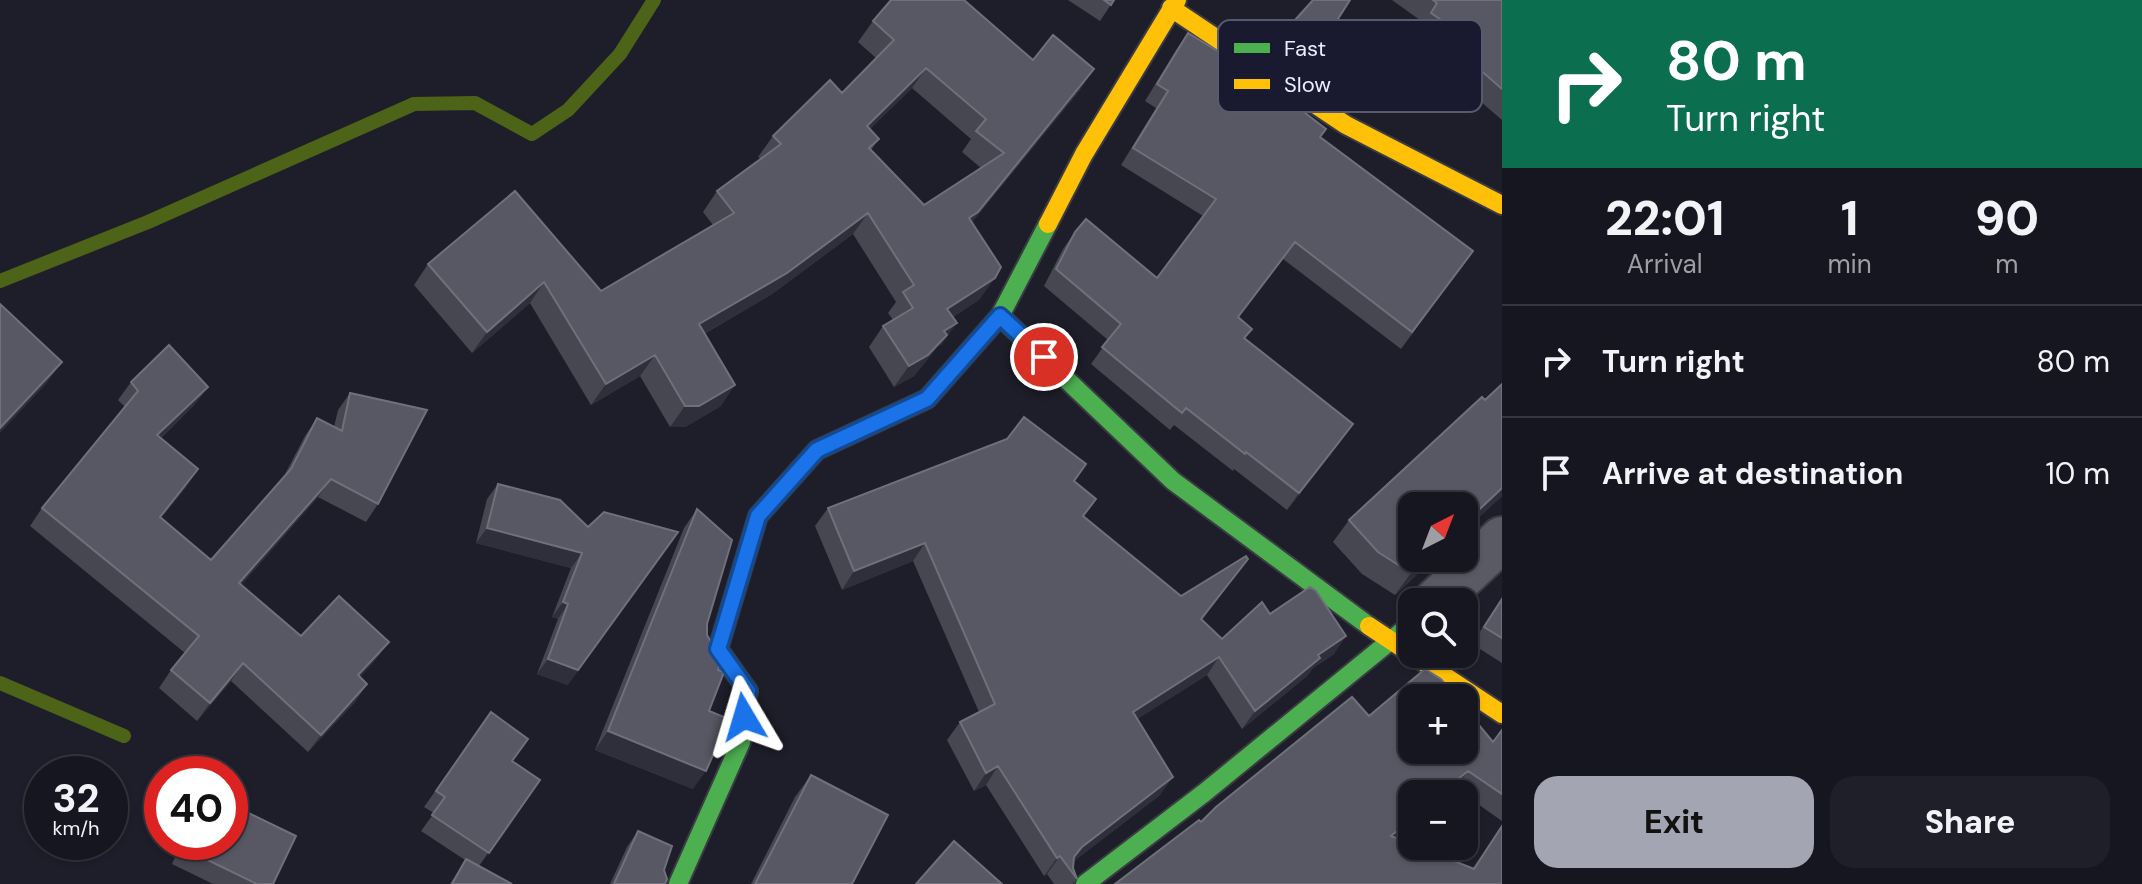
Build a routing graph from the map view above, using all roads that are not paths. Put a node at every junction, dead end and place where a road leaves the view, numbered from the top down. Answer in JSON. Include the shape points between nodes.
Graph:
{"nodes":[{"id":1,"x":1174,"y":4,"type":"edge"},
{"id":2,"x":1218,"y":35,"type":"edge"},
{"id":3,"x":1328,"y":112,"type":"edge"},
{"id":4,"x":1502,"y":205,"type":"edge"},
{"id":5,"x":1000,"y":316,"type":"junction"},
{"id":6,"x":1502,"y":539,"type":"edge"},
{"id":7,"x":1450,"y":588,"type":"edge"},
{"id":8,"x":1398,"y":636,"type":"edge"},
{"id":9,"x":1391,"y":643,"type":"junction"},
{"id":10,"x":1502,"y":714,"type":"edge"},
{"id":11,"x":678,"y":884,"type":"edge"},
{"id":12,"x":1085,"y":884,"type":"edge"}],
"edges":[{"from":1,"to":2,"type":"street"},
{"from":1,"to":5,"type":"street","via":[[1084,154]]},
{"from":3,"to":4,"type":"street"},
{"from":5,"to":9,"type":"street","via":[[1173,481]]},
{"from":5,"to":11,"type":"street","via":[[927,399],[817,450],[758,516],[718,649],[748,691],[741,742]]},
{"from":6,"to":7,"type":"street"},
{"from":8,"to":9,"type":"street"},
{"from":9,"to":10,"type":"street"},
{"from":9,"to":12,"type":"street"}]}
